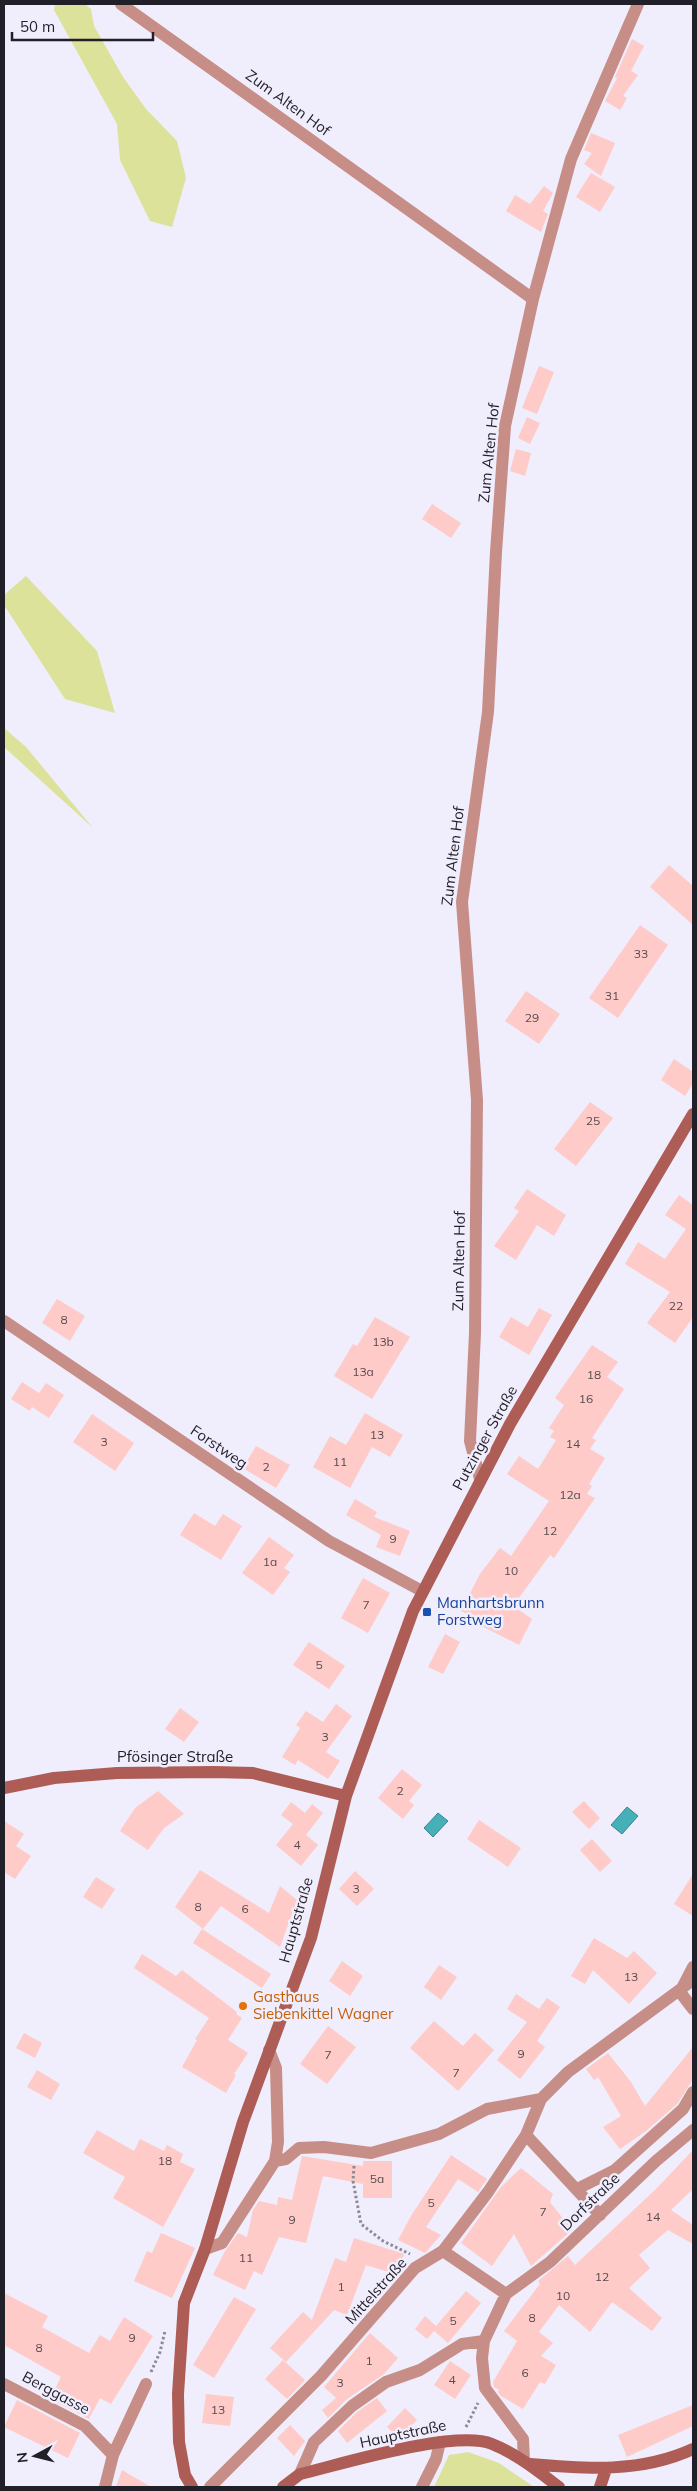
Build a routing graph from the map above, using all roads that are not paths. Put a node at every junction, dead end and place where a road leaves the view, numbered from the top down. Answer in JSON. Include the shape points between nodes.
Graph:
{"nodes":[{"id":1,"x":120,"y":4,"type":"edge"},
{"id":2,"x":638,"y":4,"type":"edge"},
{"id":3,"x":534,"y":299,"type":"junction"},
{"id":4,"x":693,"y":1114,"type":"edge"},
{"id":5,"x":4,"y":1321,"type":"edge"},
{"id":6,"x":480,"y":1479,"type":"junction"},
{"id":7,"x":422,"y":1591,"type":"junction"},
{"id":8,"x":4,"y":1788,"type":"edge"},
{"id":9,"x":346,"y":1796,"type":"junction"},
{"id":10,"x":693,"y":1967,"type":"edge"},
{"id":11,"x":693,"y":1980,"type":"edge"},
{"id":12,"x":680,"y":1992,"type":"junction"},
{"id":13,"x":693,"y":2009,"type":"edge"},
{"id":14,"x":268,"y":2050,"type":"junction"},
{"id":15,"x":693,"y":2092,"type":"edge"},
{"id":16,"x":541,"y":2099,"type":"junction"},
{"id":17,"x":693,"y":2130,"type":"edge"},
{"id":18,"x":526,"y":2135,"type":"junction"},
{"id":19,"x":275,"y":2161,"type":"junction"},
{"id":20,"x":577,"y":2189,"type":"junction"},
{"id":21,"x":600,"y":2215,"type":"junction"},
{"id":22,"x":205,"y":2249,"type":"junction"},
{"id":23,"x":443,"y":2251,"type":"junction"},
{"id":24,"x":506,"y":2294,"type":"junction"},
{"id":25,"x":484,"y":2341,"type":"junction"},
{"id":26,"x":4,"y":2384,"type":"edge"},
{"id":27,"x":146,"y":2384,"type":"road end"},
{"id":28,"x":440,"y":2442,"type":"junction"},
{"id":29,"x":693,"y":2449,"type":"edge"},
{"id":30,"x":113,"y":2455,"type":"junction"},
{"id":31,"x":527,"y":2463,"type":"junction"},
{"id":32,"x":606,"y":2469,"type":"junction"},
{"id":33,"x":300,"y":2474,"type":"junction"},
{"id":34,"x":105,"y":2487,"type":"edge"},
{"id":35,"x":192,"y":2487,"type":"edge"},
{"id":36,"x":210,"y":2487,"type":"edge"},
{"id":37,"x":283,"y":2487,"type":"edge"},
{"id":38,"x":422,"y":2487,"type":"edge"},
{"id":39,"x":559,"y":2487,"type":"edge"},
{"id":40,"x":600,"y":2487,"type":"edge"}],
"edges":[{"from":1,"to":3,"type":"street","name":"Zum Alten Hof"},
{"from":2,"to":3,"type":"street","name":"Zum Alten Hof","via":[[571,159]]},
{"from":3,"to":6,"type":"street","name":"Zum Alten Hof","via":[[505,426],[488,712],[462,902],[477,1100],[475,1333],[470,1441]]},
{"from":4,"to":6,"type":"street","name":"Putzinger Straße"},
{"from":5,"to":7,"type":"street","name":"Forstweg","via":[[329,1541]]},
{"from":6,"to":7,"type":"street","name":"Putzinger Straße"},
{"from":7,"to":9,"type":"street","name":"Putzinger Straße"},
{"from":8,"to":9,"type":"street","name":"Pfösinger Straße","via":[[54,1778],[99,1774],[214,1772],[253,1773]]},
{"from":9,"to":14,"type":"street","name":"Hauptstraße","via":[[311,1938]]},
{"from":10,"to":12,"type":"street","name":"Mittelstraße"},
{"from":11,"to":12,"type":"street","name":"Mittelstraße"},
{"from":12,"to":13,"type":"street"},
{"from":12,"to":16,"type":"street","name":"Mittelstraße","via":[[612,2038],[568,2072]]},
{"from":14,"to":19,"type":"street","via":[[276,2068],[278,2142]]},
{"from":14,"to":22,"type":"street","name":"Hauptstraße"},
{"from":15,"to":20,"type":"street","name":"Dorfstraße","via":[[683,2109],[615,2170]]},
{"from":16,"to":18,"type":"street","name":"Mittelstraße"},
{"from":16,"to":19,"type":"street","via":[[487,2109],[439,2134],[371,2153],[324,2147],[298,2148],[286,2159]]},
{"from":17,"to":21,"type":"street","name":"Dorfstraße"},
{"from":18,"to":20,"type":"street"},
{"from":18,"to":23,"type":"street","name":"Mittelstraße"},
{"from":19,"to":22,"type":"street","via":[[222,2243]]},
{"from":20,"to":21,"type":"street"},
{"from":21,"to":24,"type":"street","name":"Dorfstraße","via":[[550,2262]]},
{"from":22,"to":35,"type":"street","name":"Hauptstraße","via":[[184,2303],[180,2338],[178,2442],[184,2475]]},
{"from":23,"to":24,"type":"street"},
{"from":23,"to":36,"type":"street","name":"Mittelstraße","via":[[415,2268],[321,2376]]},
{"from":24,"to":25,"type":"street","name":"Dorfstraße"},
{"from":25,"to":31,"type":"street","name":"Dorfstraße","via":[[485,2388],[522,2439]]},
{"from":25,"to":33,"type":"street","via":[[462,2344],[420,2370],[386,2382],[352,2406],[314,2442]]},
{"from":26,"to":30,"type":"street","name":"Berggasse","via":[[86,2426]]},
{"from":27,"to":30,"type":"street"},
{"from":28,"to":31,"type":"street","name":"Hauptstraße","via":[[460,2439],[490,2443]]},
{"from":28,"to":33,"type":"street","name":"Hauptstraße"},
{"from":28,"to":38,"type":"street","via":[[436,2459]]},
{"from":29,"to":32,"type":"street","via":[[651,2464]]},
{"from":30,"to":34,"type":"street"},
{"from":31,"to":32,"type":"street"},
{"from":31,"to":39,"type":"street"},
{"from":32,"to":40,"type":"street"},
{"from":33,"to":37,"type":"street","name":"Hauptstraße"}]}
